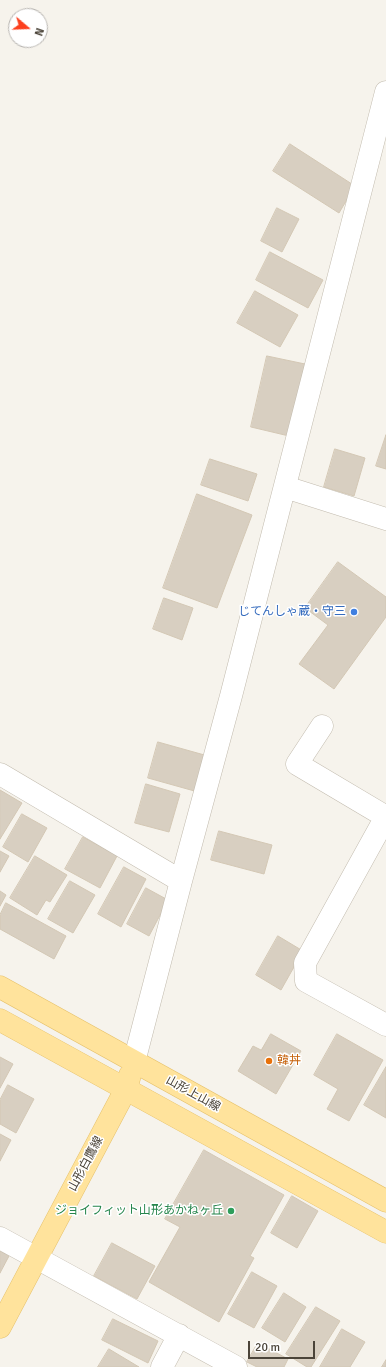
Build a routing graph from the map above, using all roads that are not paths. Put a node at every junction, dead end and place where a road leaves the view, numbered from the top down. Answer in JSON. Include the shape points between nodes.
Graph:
{"nodes":[{"id":1,"x":386,"y":92,"type":"edge"},
{"id":2,"x":285,"y":487,"type":"junction"},
{"id":3,"x":386,"y":519,"type":"edge"},
{"id":4,"x":322,"y":726,"type":"dead end"},
{"id":5,"x":0,"y":774,"type":"edge"},
{"id":6,"x":181,"y":881,"type":"junction"},
{"id":7,"x":0,"y":987,"type":"edge"},
{"id":8,"x":0,"y":1020,"type":"edge"},
{"id":9,"x":386,"y":1025,"type":"edge"},
{"id":10,"x":134,"y":1062,"type":"junction"},
{"id":11,"x":126,"y":1089,"type":"junction"},
{"id":12,"x":386,"y":1201,"type":"edge"},
{"id":13,"x":386,"y":1232,"type":"edge"},
{"id":14,"x":0,"y":1238,"type":"edge"},
{"id":15,"x":37,"y":1258,"type":"junction"},
{"id":16,"x":0,"y":1327,"type":"edge"},
{"id":17,"x":179,"y":1336,"type":"junction"},
{"id":18,"x":162,"y":1367,"type":"edge"},
{"id":19,"x":236,"y":1367,"type":"edge"}],
"edges":[{"from":1,"to":2,"type":"street"},
{"from":2,"to":3,"type":"street"},
{"from":2,"to":6,"type":"street"},
{"from":4,"to":9,"type":"street","via":[[297,764],[383,815],[383,822],[305,963],[306,981]]},
{"from":5,"to":6,"type":"street"},
{"from":6,"to":10,"type":"street"},
{"from":7,"to":10,"type":"main road","name":"山形上山線"},
{"from":8,"to":11,"type":"main road"},
{"from":10,"to":11,"type":"main road","name":"山形白鷹線"},
{"from":10,"to":12,"type":"main road","name":"山形上山線"},
{"from":11,"to":13,"type":"main road"},
{"from":11,"to":15,"type":"main road","name":"山形白鷹線"},
{"from":14,"to":15,"type":"street"},
{"from":15,"to":16,"type":"main road","name":"山形白鷹線"},
{"from":15,"to":17,"type":"street"},
{"from":17,"to":18,"type":"street"},
{"from":17,"to":19,"type":"street"}]}
